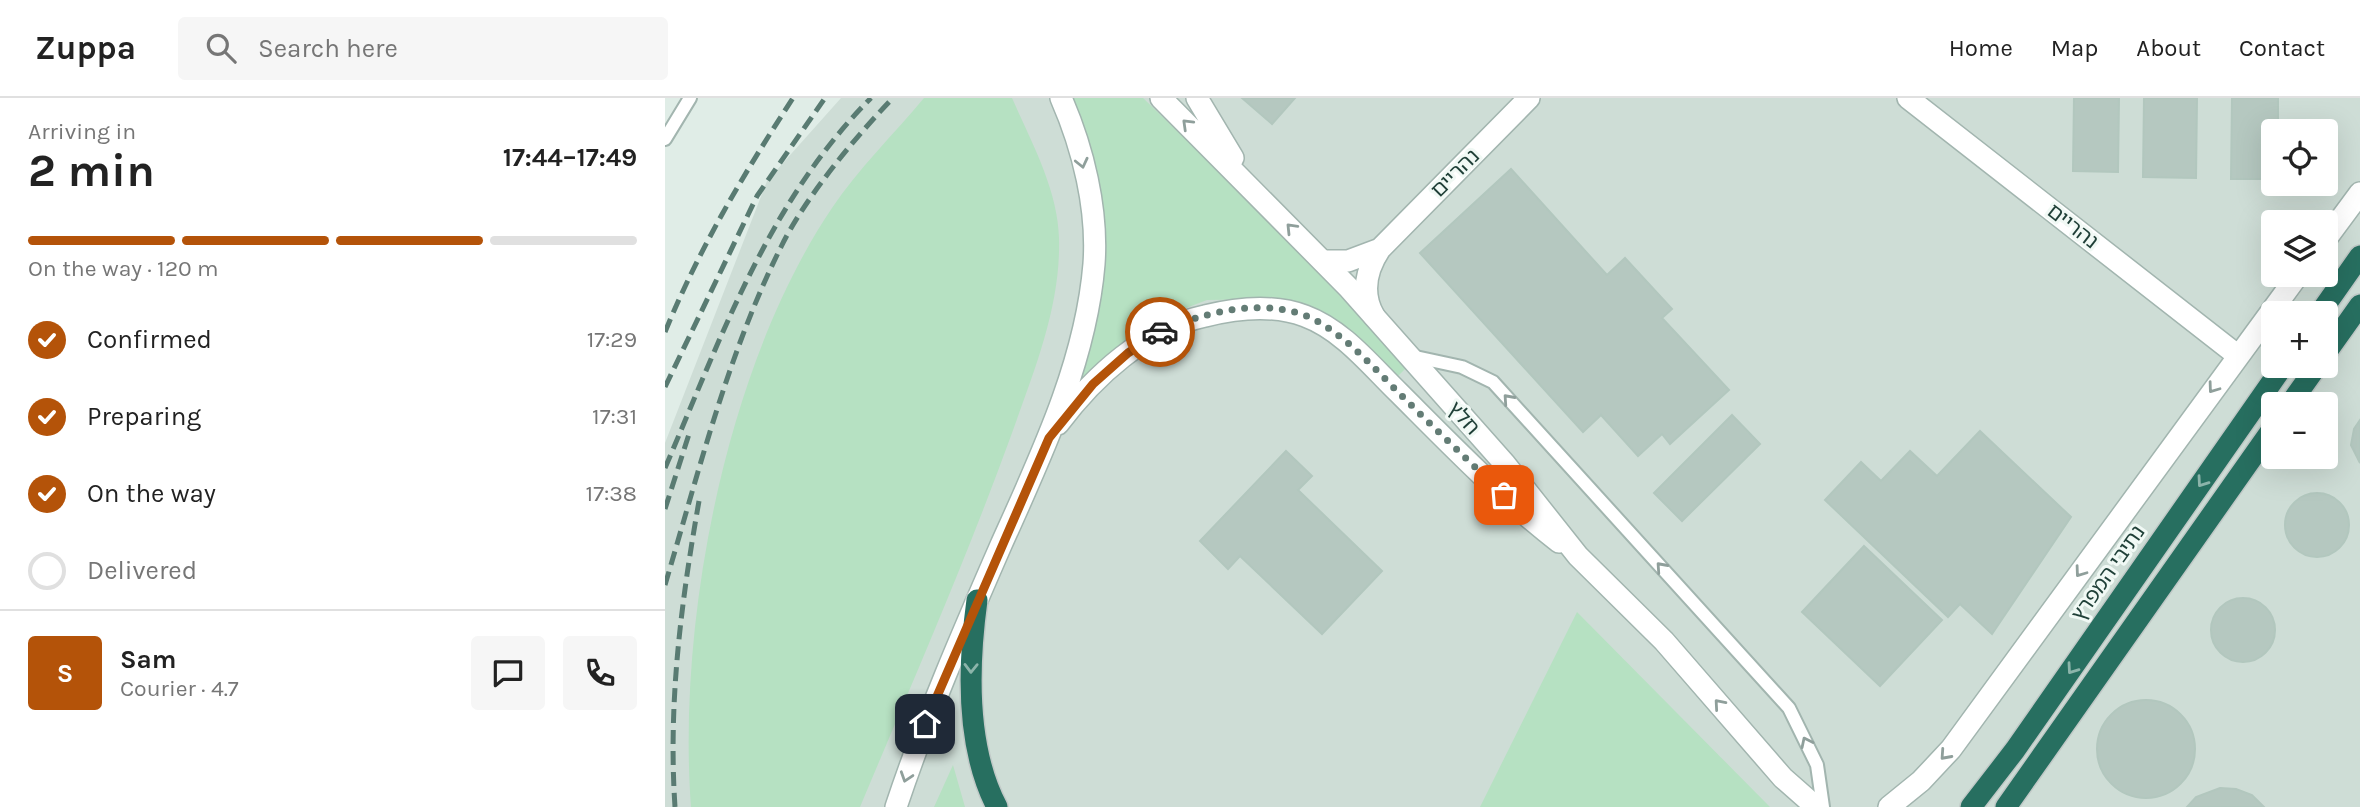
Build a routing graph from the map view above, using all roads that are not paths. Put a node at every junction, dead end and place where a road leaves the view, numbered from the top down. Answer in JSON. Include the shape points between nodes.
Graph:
{"nodes":[{"id":1,"x":690,"y":98,"type":"edge"},
{"id":2,"x":1061,"y":98,"type":"edge"},
{"id":3,"x":1161,"y":98,"type":"edge"},
{"id":4,"x":1197,"y":98,"type":"edge"},
{"id":5,"x":1529,"y":98,"type":"edge"},
{"id":6,"x":1908,"y":98,"type":"edge"},
{"id":7,"x":665,"y":139,"type":"edge"},
{"id":8,"x":1249,"y":184,"type":"junction"},
{"id":9,"x":2360,"y":193,"type":"edge"},
{"id":10,"x":2338,"y":223,"type":"edge"},
{"id":11,"x":1380,"y":249,"type":"junction"},
{"id":12,"x":2360,"y":256,"type":"edge"},
{"id":13,"x":1322,"y":261,"type":"junction"},
{"id":14,"x":2289,"y":287,"type":"edge"},
{"id":15,"x":2328,"y":301,"type":"edge"},
{"id":16,"x":2360,"y":307,"type":"edge"},
{"id":17,"x":1379,"y":324,"type":"junction"},
{"id":18,"x":2338,"y":337,"type":"edge"},
{"id":19,"x":2338,"y":341,"type":"edge"},
{"id":20,"x":2238,"y":355,"type":"junction"},
{"id":21,"x":1409,"y":356,"type":"junction"},
{"id":22,"x":2275,"y":378,"type":"edge"},
{"id":23,"x":1049,"y":438,"type":"junction"},
{"id":24,"x":2261,"y":445,"type":"edge"},
{"id":25,"x":2261,"y":452,"type":"edge"},
{"id":26,"x":1578,"y":556,"type":"junction"},
{"id":27,"x":977,"y":600,"type":"junction"},
{"id":28,"x":896,"y":807,"type":"edge"},
{"id":29,"x":997,"y":807,"type":"edge"},
{"id":30,"x":1816,"y":807,"type":"edge"},
{"id":31,"x":1823,"y":807,"type":"edge"},
{"id":32,"x":1889,"y":807,"type":"edge"},
{"id":33,"x":1971,"y":807,"type":"edge"},
{"id":34,"x":2006,"y":807,"type":"edge"},
{"id":35,"x":2012,"y":807,"type":"edge"}],
"edges":[{"from":1,"to":7,"type":"lane"},
{"from":2,"to":23,"type":"street","one_way":true,"via":[[1075,132],[1087,186],[1094,261],[1080,341]]},
{"from":8,"to":3,"type":"street","name":"חלץ","one_way":true},
{"from":4,"to":8,"type":"street"},
{"from":5,"to":11,"type":"street","name":"נהריים"},
{"from":6,"to":20,"type":"street","name":"נהריים"},
{"from":13,"to":8,"type":"street","name":"חלץ","one_way":true},
{"from":9,"to":10,"type":"street"},
{"from":11,"to":13,"type":"street","via":[[1348,261]]},
{"from":11,"to":17,"type":"street","via":[[1366,279],[1367,299]]},
{"from":12,"to":15,"type":"highway"},
{"from":13,"to":17,"type":"street","name":"חלץ"},
{"from":14,"to":20,"type":"street"},
{"from":16,"to":18,"type":"highway"},
{"from":16,"to":19,"type":"street"},
{"from":17,"to":21,"type":"street","name":"חלץ"},
{"from":20,"to":32,"type":"street","one_way":true,"via":[[1951,750]]},
{"from":21,"to":26,"type":"street","name":"חלץ","via":[[1545,511]]},
{"from":31,"to":21,"type":"lane","one_way":true,"via":[[1817,765],[1790,708],[1493,382],[1462,367]]},
{"from":22,"to":33,"type":"highway","name":"נתיבי המפרץ","one_way":true},
{"from":23,"to":26,"type":"street","via":[[1093,384],[1156,333],[1225,311],[1257,308],[1302,315],[1332,331],[1364,358],[1514,504]]},
{"from":23,"to":27,"type":"street"},
{"from":24,"to":34,"type":"highway"},
{"from":25,"to":35,"type":"street"},
{"from":30,"to":26,"type":"street","name":"חלץ","one_way":true,"via":[[1783,778],[1664,641]]},
{"from":27,"to":28,"type":"street","one_way":true,"via":[[932,705]]},
{"from":27,"to":29,"type":"highway","one_way":true,"via":[[972,695],[981,762]]}]}
